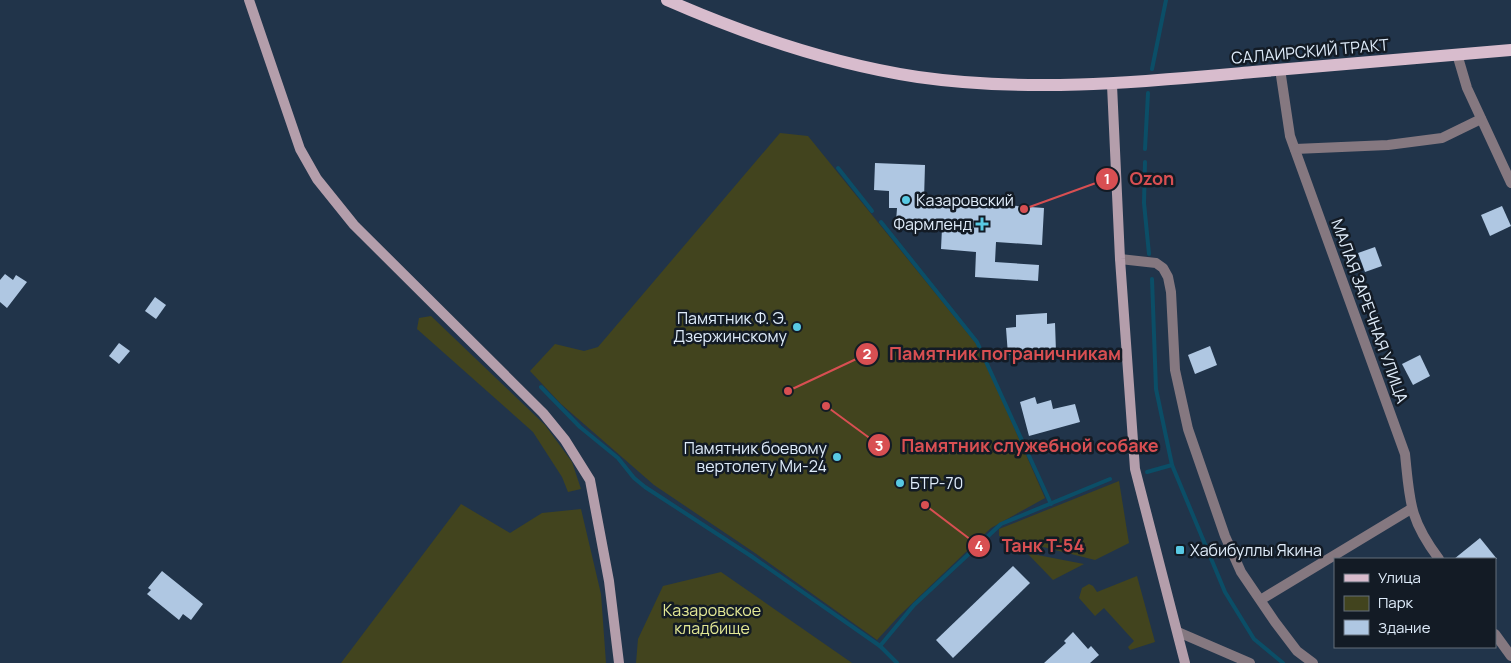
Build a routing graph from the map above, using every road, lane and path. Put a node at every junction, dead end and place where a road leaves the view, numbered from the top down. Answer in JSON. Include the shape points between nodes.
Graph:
{"nodes":[{"id":1,"x":249,"y":0,"type":"edge"},
{"id":2,"x":667,"y":0,"type":"edge"},
{"id":3,"x":1511,"y":50,"type":"edge"},
{"id":4,"x":1457,"y":54,"type":"junction"},
{"id":5,"x":1280,"y":69,"type":"junction"},
{"id":6,"x":1112,"y":85,"type":"junction"},
{"id":7,"x":1480,"y":120,"type":"junction"},
{"id":8,"x":1295,"y":149,"type":"junction"},
{"id":9,"x":1511,"y":182,"type":"edge"},
{"id":10,"x":1120,"y":259,"type":"junction"},
{"id":11,"x":1411,"y":509,"type":"junction"},
{"id":12,"x":1438,"y":558,"type":"edge"},
{"id":13,"x":1262,"y":599,"type":"junction"},
{"id":14,"x":1178,"y":632,"type":"junction"},
{"id":15,"x":1496,"y":635,"type":"edge"},
{"id":16,"x":1511,"y":656,"type":"edge"},
{"id":17,"x":619,"y":663,"type":"edge"},
{"id":18,"x":1185,"y":663,"type":"edge"},
{"id":19,"x":1250,"y":663,"type":"edge"},
{"id":20,"x":1313,"y":663,"type":"edge"}],
"edges":[{"from":1,"to":17,"type":"street","via":[[300,149],[317,179],[354,225],[543,413],[565,440],[590,480],[609,580]]},
{"from":2,"to":6,"type":"main road","name":"САЛАИРСКИЙ ТРАКТ","via":[[751,34],[808,52],[917,77],[981,84]]},
{"from":3,"to":4,"type":"main road","name":"САЛАИРСКИЙ ТРАКТ"},
{"from":4,"to":5,"type":"main road","name":"САЛАИРСКИЙ ТРАКТ"},
{"from":4,"to":7,"type":"street"},
{"from":5,"to":6,"type":"main road","name":"САЛАИРСКИЙ ТРАКТ"},
{"from":5,"to":8,"type":"street","name":"МАЛАЯ ЗАРЕЧНАЯ УЛИЦА","via":[[1290,136]]},
{"from":6,"to":10,"type":"street"},
{"from":7,"to":8,"type":"street","via":[[1442,138],[1388,145]]},
{"from":7,"to":9,"type":"street"},
{"from":8,"to":11,"type":"street","name":"МАЛАЯ ЗАРЕЧНАЯ УЛИЦА","via":[[1405,454]]},
{"from":10,"to":13,"type":"street","via":[[1156,263],[1168,277],[1175,370],[1188,428],[1225,536],[1241,572]]},
{"from":10,"to":14,"type":"street","via":[[1135,469]]},
{"from":11,"to":12,"type":"street","name":"МАЛАЯ ЗАРЕЧНАЯ УЛИЦА","via":[[1421,535]]},
{"from":11,"to":13,"type":"street"},
{"from":13,"to":20,"type":"street","via":[[1297,651]]},
{"from":14,"to":18,"type":"street"},
{"from":14,"to":19,"type":"street"},
{"from":15,"to":16,"type":"street"}]}
